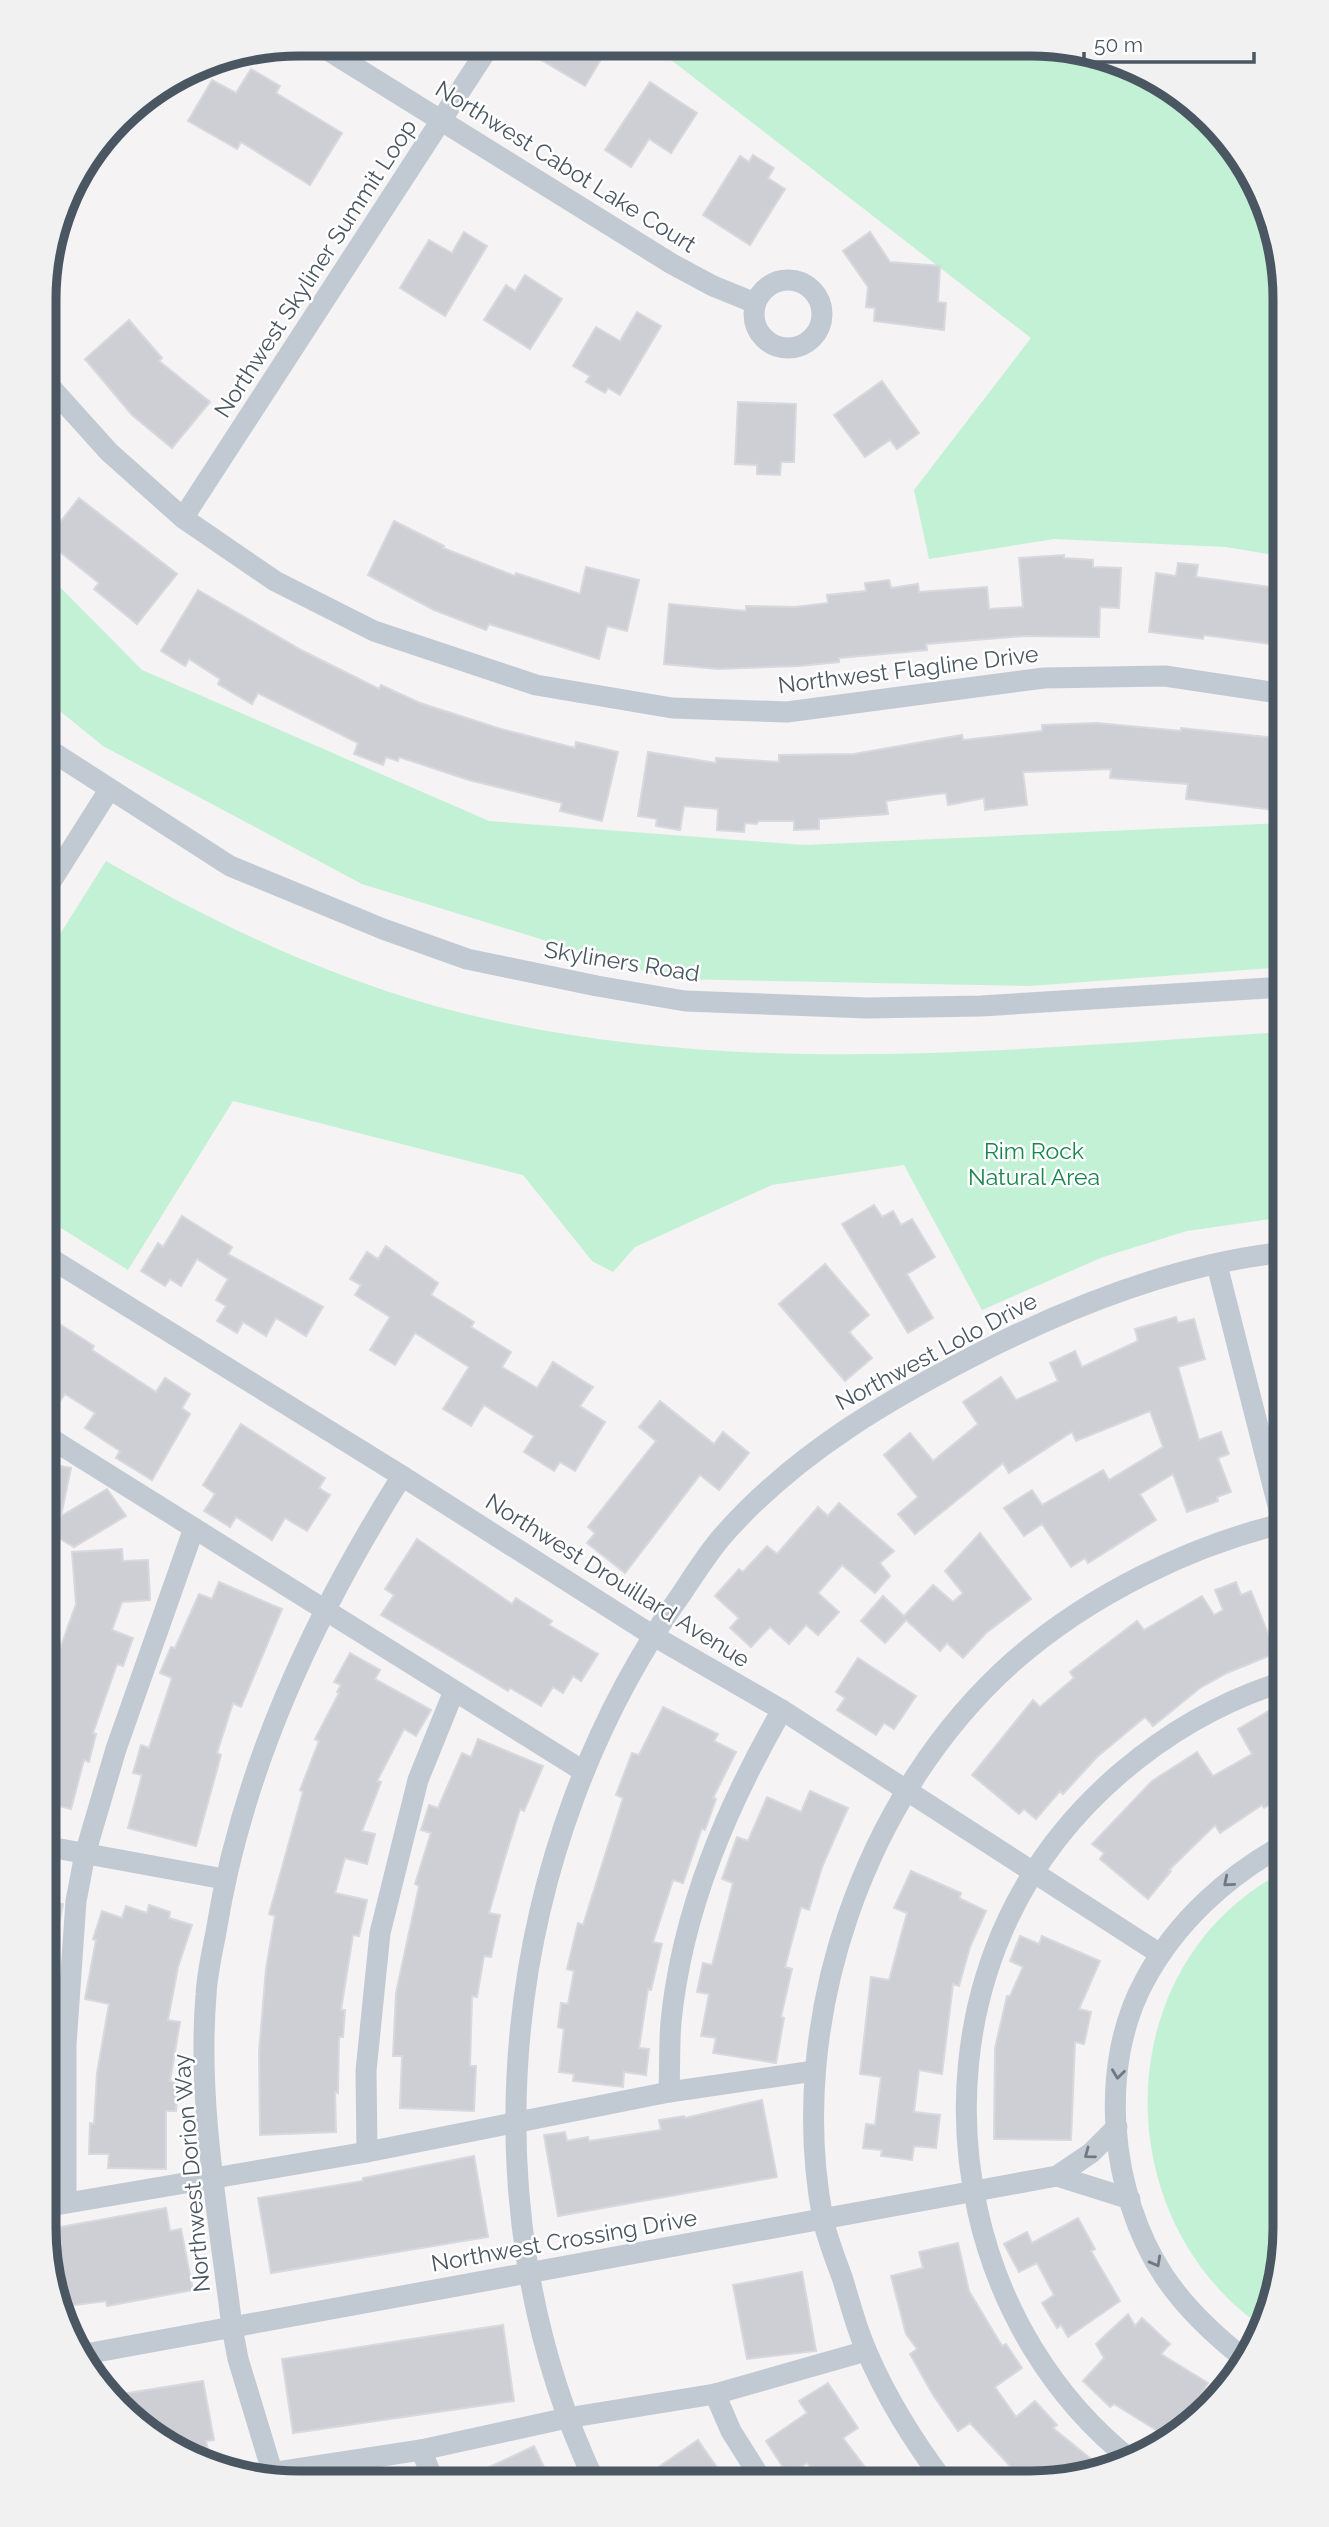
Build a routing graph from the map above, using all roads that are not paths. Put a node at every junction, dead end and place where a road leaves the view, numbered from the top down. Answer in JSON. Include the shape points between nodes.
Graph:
{"nodes":[{"id":1,"x":339,"y":57,"type":"edge"},
{"id":2,"x":483,"y":57,"type":"edge"},
{"id":3,"x":442,"y":121,"type":"junction"},
{"id":4,"x":755,"y":303,"type":"dead end"},
{"id":5,"x":56,"y":393,"type":"edge"},
{"id":6,"x":183,"y":518,"type":"junction"},
{"id":7,"x":1273,"y":692,"type":"edge"},
{"id":8,"x":56,"y":754,"type":"edge"},
{"id":9,"x":110,"y":790,"type":"junction"},
{"id":10,"x":56,"y":874,"type":"edge"},
{"id":11,"x":1273,"y":988,"type":"edge"},
{"id":12,"x":1273,"y":1253,"type":"edge"},
{"id":13,"x":56,"y":1262,"type":"edge"},
{"id":14,"x":1217,"y":1265,"type":"junction"},
{"id":15,"x":56,"y":1442,"type":"edge"},
{"id":16,"x":402,"y":1476,"type":"junction"},
{"id":17,"x":1272,"y":1481,"type":"edge"},
{"id":18,"x":194,"y":1528,"type":"junction"},
{"id":19,"x":1272,"y":1529,"type":"edge"},
{"id":20,"x":327,"y":1608,"type":"junction"},
{"id":21,"x":652,"y":1635,"type":"junction"},
{"id":22,"x":1272,"y":1686,"type":"edge"},
{"id":23,"x":454,"y":1690,"type":"junction"},
{"id":24,"x":782,"y":1710,"type":"junction"},
{"id":25,"x":583,"y":1771,"type":"junction"},
{"id":26,"x":908,"y":1791,"type":"junction"},
{"id":27,"x":56,"y":1848,"type":"edge"},
{"id":28,"x":1272,"y":1851,"type":"edge"},
{"id":29,"x":85,"y":1854,"type":"junction"},
{"id":30,"x":1036,"y":1874,"type":"junction"},
{"id":31,"x":224,"y":1879,"type":"junction"},
{"id":32,"x":1160,"y":1954,"type":"junction"},
{"id":33,"x":814,"y":2071,"type":"junction"},
{"id":34,"x":669,"y":2092,"type":"junction"},
{"id":35,"x":516,"y":2122,"type":"junction"},
{"id":36,"x":1118,"y":2127,"type":"junction"},
{"id":37,"x":367,"y":2152,"type":"junction"},
{"id":38,"x":1057,"y":2176,"type":"junction"},
{"id":39,"x":214,"y":2178,"type":"junction"},
{"id":40,"x":972,"y":2191,"type":"junction"},
{"id":41,"x":1130,"y":2199,"type":"junction"},
{"id":42,"x":66,"y":2202,"type":"junction"},
{"id":43,"x":56,"y":2204,"type":"edge"},
{"id":44,"x":823,"y":2220,"type":"junction"},
{"id":45,"x":530,"y":2272,"type":"junction"},
{"id":46,"x":232,"y":2327,"type":"junction"},
{"id":47,"x":866,"y":2351,"type":"junction"},
{"id":48,"x":91,"y":2353,"type":"edge"},
{"id":49,"x":1238,"y":2353,"type":"edge"},
{"id":50,"x":715,"y":2393,"type":"junction"},
{"id":51,"x":567,"y":2418,"type":"junction"},
{"id":52,"x":421,"y":2450,"type":"junction"},
{"id":53,"x":1122,"y":2452,"type":"edge"},
{"id":54,"x":271,"y":2469,"type":"edge"},
{"id":55,"x":301,"y":2471,"type":"edge"},
{"id":56,"x":430,"y":2471,"type":"edge"},
{"id":57,"x":590,"y":2471,"type":"edge"},
{"id":58,"x":756,"y":2471,"type":"edge"},
{"id":59,"x":936,"y":2471,"type":"edge"}],
"edges":[{"from":1,"to":3,"type":"street","name":"Northwest Cabot Lake Court"},
{"from":2,"to":3,"type":"street","name":"Northwest Skyliner Summit Loop"},
{"from":3,"to":4,"type":"street","name":"Northwest Cabot Lake Court","via":[[672,264]]},
{"from":3,"to":6,"type":"street","name":"Northwest Skyliner Summit Loop"},
{"from":5,"to":6,"type":"street","name":"Northwest Flagline Drive","via":[[109,452]]},
{"from":6,"to":7,"type":"street","name":"Northwest Flagline Drive","via":[[275,581],[374,631],[536,685],[672,708],[787,712],[1071,678],[1165,676]]},
{"from":8,"to":9,"type":"street","name":"Skyliners Road"},
{"from":9,"to":10,"type":"street"},
{"from":9,"to":11,"type":"street","name":"Skyliners Road","via":[[230,866],[383,929],[467,959],[659,997],[797,1006],[927,1007]]},
{"from":12,"to":14,"type":"street","name":"Northwest Lolo Drive"},
{"from":13,"to":16,"type":"street","name":"Northwest Drouillard Avenue"},
{"from":14,"to":17,"type":"street"},
{"from":14,"to":21,"type":"street","name":"Northwest Lolo Drive","via":[[1099,1298],[1026,1330],[937,1374],[832,1436],[720,1539]]},
{"from":15,"to":18,"type":"street"},
{"from":16,"to":20,"type":"street","name":"Northwest Dorion Way","via":[[355,1549]]},
{"from":16,"to":21,"type":"street","name":"Northwest Drouillard Avenue"},
{"from":18,"to":20,"type":"street"},
{"from":18,"to":29,"type":"street","via":[[116,1749]]},
{"from":19,"to":26,"type":"street","via":[[1222,1541],[1177,1561],[1098,1601],[1055,1629],[978,1697]]},
{"from":20,"to":23,"type":"street"},
{"from":20,"to":31,"type":"street","name":"Northwest Dorion Way","via":[[288,1686],[251,1784]]},
{"from":21,"to":24,"type":"street","name":"Northwest Drouillard Avenue"},
{"from":21,"to":25,"type":"street","name":"Northwest Lolo Drive","via":[[610,1708]]},
{"from":22,"to":30,"type":"street","via":[[1190,1722],[1138,1758],[1075,1817]]},
{"from":23,"to":25,"type":"street"},
{"from":23,"to":37,"type":"street","via":[[418,1780],[380,1933],[366,2071]]},
{"from":24,"to":26,"type":"street","name":"Northwest Drouillard Avenue"},
{"from":24,"to":34,"type":"street","via":[[748,1768],[697,1896],[671,2022]]},
{"from":25,"to":35,"type":"street","name":"Northwest Lolo Drive","via":[[537,1917],[523,1992]]},
{"from":26,"to":30,"type":"street","name":"Northwest Drouillard Avenue"},
{"from":26,"to":33,"type":"street","via":[[861,1877],[842,1933],[822,2013]]},
{"from":27,"to":29,"type":"street"},
{"from":28,"to":32,"type":"street","one_way":true,"via":[[1226,1883]]},
{"from":29,"to":31,"type":"street"},
{"from":29,"to":42,"type":"street","via":[[76,1900],[66,2045]]},
{"from":30,"to":32,"type":"street","name":"Northwest Drouillard Avenue"},
{"from":30,"to":40,"type":"street","via":[[997,1946],[974,2026],[966,2109]]},
{"from":31,"to":39,"type":"street","name":"Northwest Dorion Way","via":[[206,1994],[205,2073]]},
{"from":32,"to":36,"type":"street","one_way":true,"via":[[1143,1982],[1126,2028],[1117,2074]]},
{"from":33,"to":34,"type":"street"},
{"from":33,"to":44,"type":"street","via":[[815,2147]]},
{"from":34,"to":35,"type":"street"},
{"from":35,"to":37,"type":"street"},
{"from":35,"to":45,"type":"street","name":"Northwest Lolo Drive","via":[[523,2237]]},
{"from":36,"to":38,"type":"street","name":"Northwest Crossing Drive","one_way":true},
{"from":36,"to":41,"type":"street"},
{"from":37,"to":39,"type":"street"},
{"from":38,"to":40,"type":"street","name":"Northwest Crossing Drive"},
{"from":38,"to":41,"type":"street","name":"Northwest Crossing Drive"},
{"from":39,"to":42,"type":"street"},
{"from":39,"to":46,"type":"street","name":"Northwest Dorion Way"},
{"from":40,"to":44,"type":"street","name":"Northwest Crossing Drive"},
{"from":40,"to":53,"type":"street","via":[[993,2268],[1023,2331],[1061,2388]]},
{"from":41,"to":49,"type":"street","one_way":true,"via":[[1148,2246],[1172,2287]]},
{"from":42,"to":43,"type":"street"},
{"from":44,"to":45,"type":"street","name":"Northwest Crossing Drive"},
{"from":44,"to":47,"type":"street"},
{"from":45,"to":46,"type":"street","name":"Northwest Crossing Drive"},
{"from":45,"to":51,"type":"street","name":"Northwest Lolo Drive"},
{"from":46,"to":48,"type":"street","name":"Northwest Crossing Drive"},
{"from":46,"to":54,"type":"street","name":"Northwest Dorion Way"},
{"from":47,"to":50,"type":"street"},
{"from":47,"to":59,"type":"street","via":[[891,2403]]},
{"from":50,"to":51,"type":"street"},
{"from":50,"to":58,"type":"street"},
{"from":51,"to":52,"type":"street"},
{"from":51,"to":57,"type":"street","name":"Northwest Lolo Drive"},
{"from":52,"to":55,"type":"street"},
{"from":52,"to":56,"type":"street"}]}
